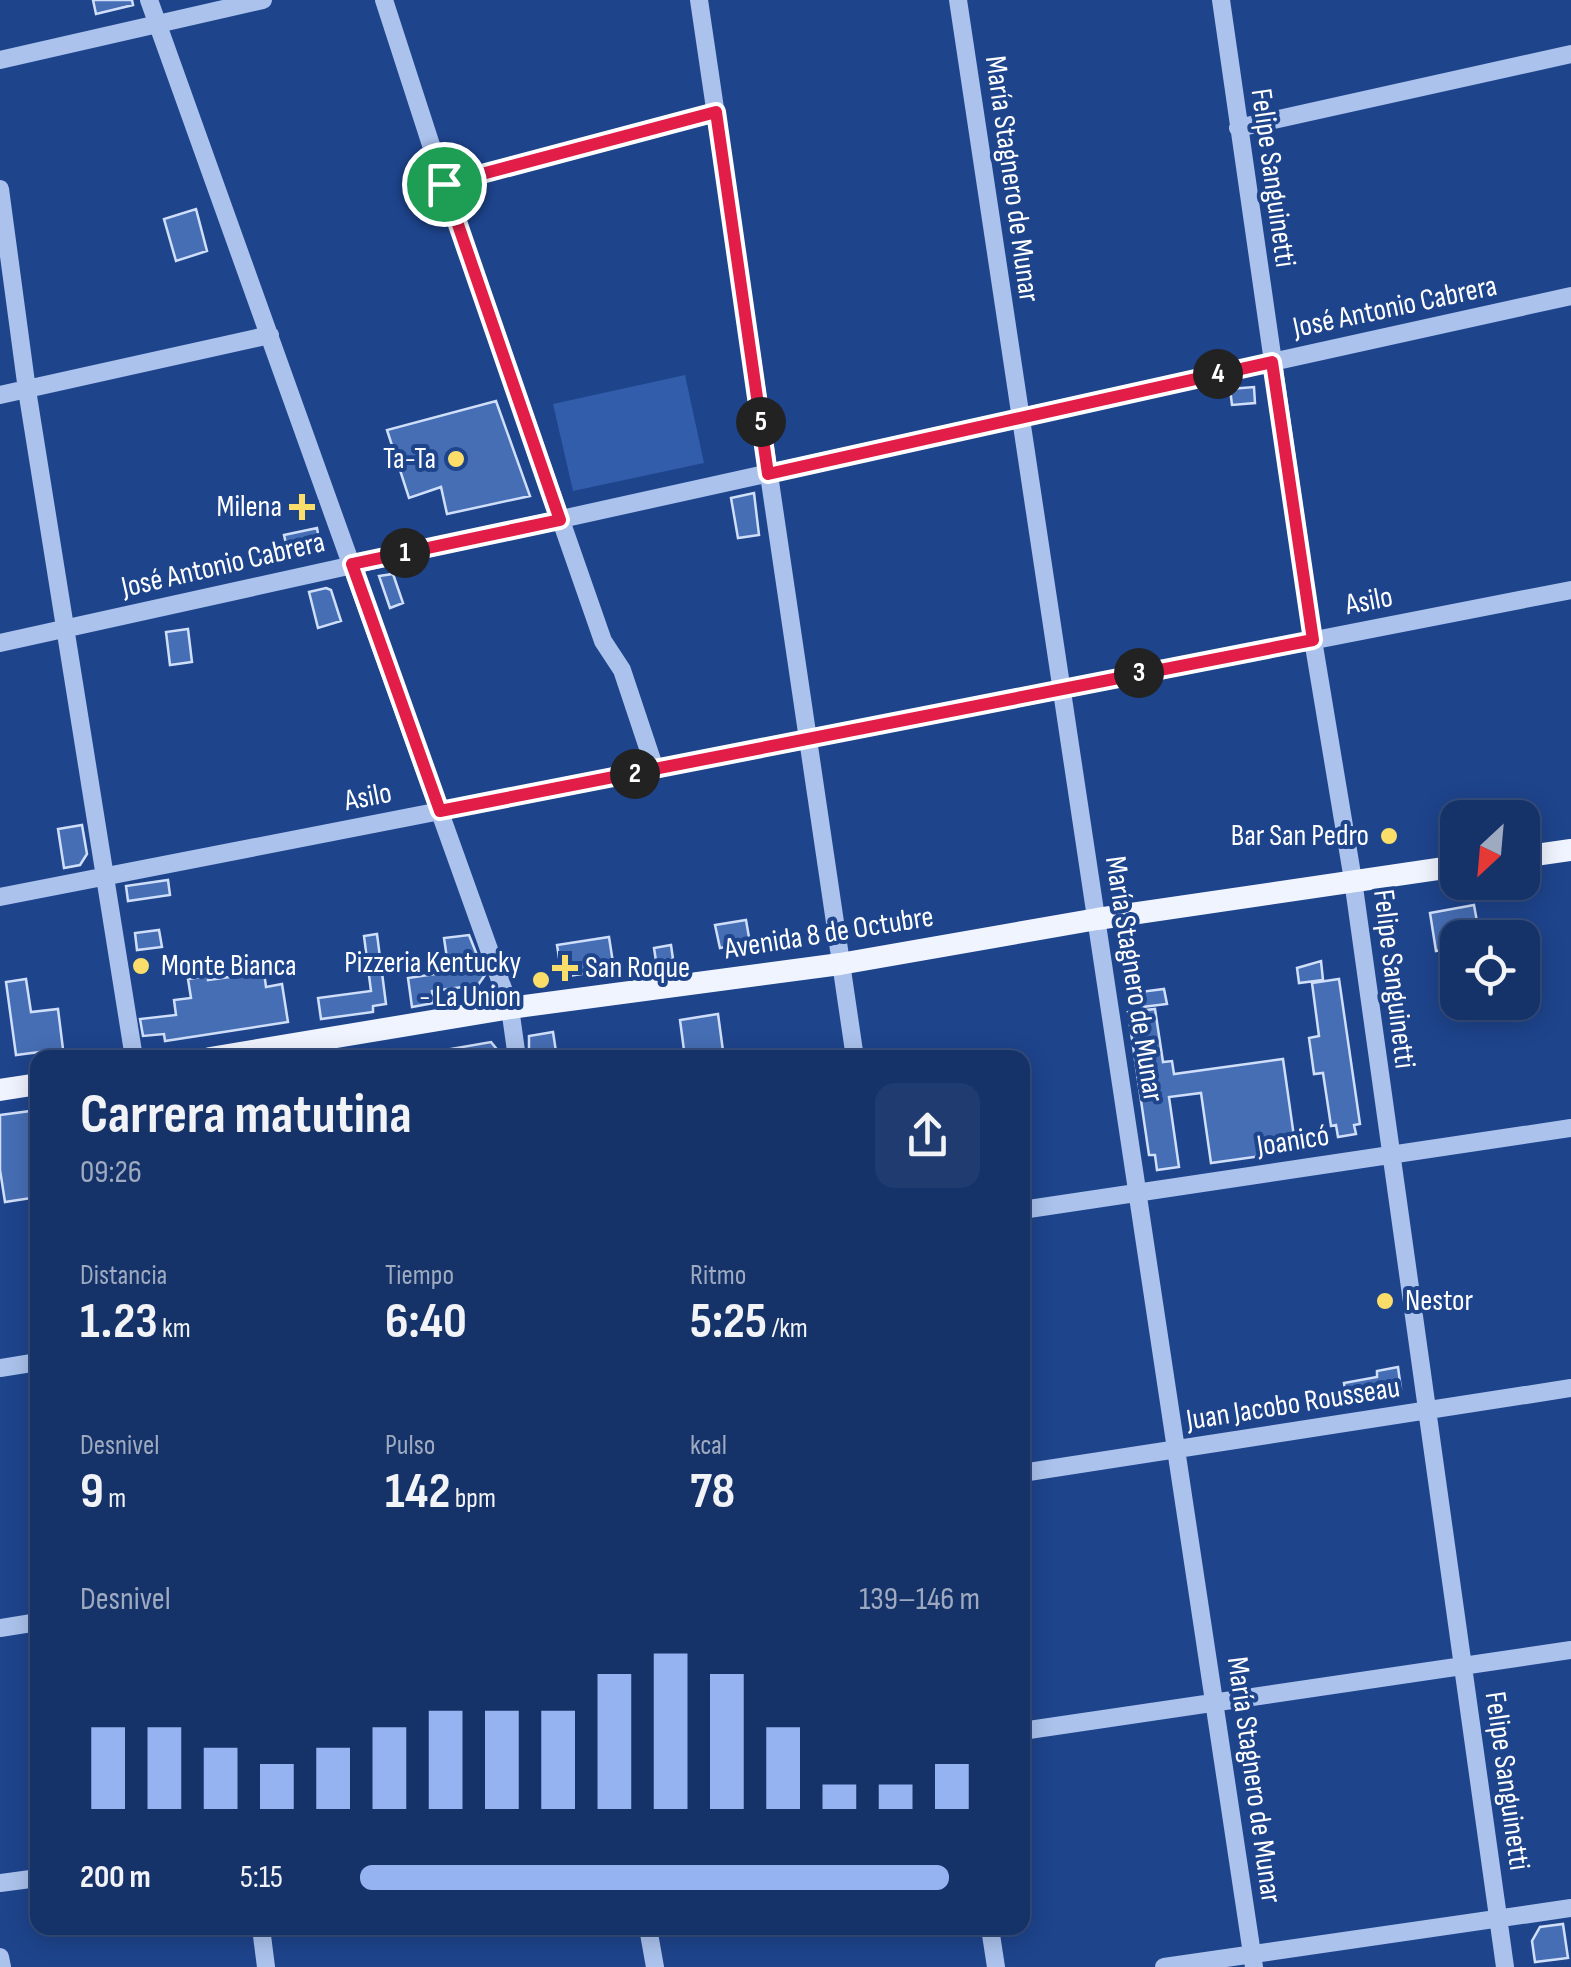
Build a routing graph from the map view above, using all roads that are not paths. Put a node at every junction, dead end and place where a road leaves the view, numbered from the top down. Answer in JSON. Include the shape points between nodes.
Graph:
{"nodes":[{"id":1,"x":149,"y":0,"type":"edge"},
{"id":2,"x":263,"y":0,"type":"edge"},
{"id":3,"x":384,"y":0,"type":"edge"},
{"id":4,"x":700,"y":0,"type":"edge"},
{"id":5,"x":958,"y":0,"type":"edge"},
{"id":6,"x":1221,"y":0,"type":"edge"},
{"id":7,"x":157,"y":23,"type":"junction"},
{"id":8,"x":1571,"y":54,"type":"edge"},
{"id":9,"x":0,"y":60,"type":"edge"},
{"id":10,"x":1238,"y":128,"type":"junction"},
{"id":11,"x":0,"y":190,"type":"edge"},
{"id":12,"x":1571,"y":296,"type":"edge"},
{"id":13,"x":270,"y":335,"type":"junction"},
{"id":14,"x":1272,"y":362,"type":"junction"},
{"id":15,"x":27,"y":390,"type":"junction"},
{"id":16,"x":0,"y":395,"type":"edge"},
{"id":17,"x":1018,"y":418,"type":"junction"},
{"id":18,"x":768,"y":474,"type":"junction"},
{"id":19,"x":560,"y":520,"type":"junction"},
{"id":20,"x":352,"y":564,"type":"junction"},
{"id":21,"x":1571,"y":590,"type":"edge"},
{"id":22,"x":66,"y":628,"type":"junction"},
{"id":23,"x":1313,"y":640,"type":"junction"},
{"id":24,"x":0,"y":643,"type":"edge"},
{"id":25,"x":1062,"y":687,"type":"junction"},
{"id":26,"x":808,"y":741,"type":"junction"},
{"id":27,"x":655,"y":769,"type":"junction"},
{"id":28,"x":440,"y":811,"type":"junction"},
{"id":29,"x":1571,"y":850,"type":"edge"},
{"id":30,"x":1540,"y":854,"type":"edge"},
{"id":31,"x":1440,"y":868,"type":"edge"},
{"id":32,"x":106,"y":877,"type":"junction"},
{"id":33,"x":1353,"y":880,"type":"junction"},
{"id":34,"x":0,"y":896,"type":"edge"},
{"id":35,"x":1097,"y":918,"type":"junction"},
{"id":36,"x":840,"y":964,"type":"junction"},
{"id":37,"x":510,"y":1008,"type":"junction"},
{"id":38,"x":133,"y":1050,"type":"edge"},
{"id":39,"x":258,"y":1050,"type":"edge"},
{"id":40,"x":516,"y":1050,"type":"edge"},
{"id":41,"x":855,"y":1050,"type":"edge"},
{"id":42,"x":30,"y":1085,"type":"edge"},
{"id":43,"x":0,"y":1090,"type":"edge"},
{"id":44,"x":1571,"y":1128,"type":"edge"},
{"id":45,"x":1389,"y":1155,"type":"junction"},
{"id":46,"x":1139,"y":1192,"type":"junction"},
{"id":47,"x":1030,"y":1209,"type":"edge"},
{"id":48,"x":30,"y":1363,"type":"edge"},
{"id":49,"x":0,"y":1368,"type":"edge"},
{"id":50,"x":1571,"y":1388,"type":"edge"},
{"id":51,"x":1425,"y":1411,"type":"junction"},
{"id":52,"x":1177,"y":1450,"type":"junction"},
{"id":53,"x":1030,"y":1472,"type":"edge"},
{"id":54,"x":30,"y":1623,"type":"edge"},
{"id":55,"x":0,"y":1628,"type":"edge"},
{"id":56,"x":1571,"y":1650,"type":"edge"},
{"id":57,"x":1464,"y":1666,"type":"junction"},
{"id":58,"x":1216,"y":1704,"type":"junction"},
{"id":59,"x":1030,"y":1730,"type":"edge"},
{"id":60,"x":30,"y":1879,"type":"edge"},
{"id":61,"x":0,"y":1883,"type":"edge"},
{"id":62,"x":1571,"y":1908,"type":"edge"},
{"id":63,"x":1498,"y":1920,"type":"junction"},
{"id":64,"x":262,"y":1935,"type":"edge"},
{"id":65,"x":649,"y":1935,"type":"edge"},
{"id":66,"x":991,"y":1935,"type":"edge"},
{"id":67,"x":0,"y":1957,"type":"edge"},
{"id":68,"x":1252,"y":1960,"type":"edge"},
{"id":69,"x":2,"y":1967,"type":"edge"},
{"id":70,"x":266,"y":1967,"type":"edge"},
{"id":71,"x":654,"y":1967,"type":"edge"},
{"id":72,"x":996,"y":1967,"type":"edge"},
{"id":73,"x":1164,"y":1967,"type":"edge"},
{"id":74,"x":1504,"y":1967,"type":"edge"}],
"edges":[{"from":1,"to":7,"type":"street"},
{"from":2,"to":7,"type":"street"},
{"from":3,"to":19,"type":"street"},
{"from":4,"to":18,"type":"street"},
{"from":5,"to":17,"type":"street","name":"María Stagnero de Munar"},
{"from":6,"to":10,"type":"street","name":"Felipe Sanguinetti"},
{"from":7,"to":9,"type":"street"},
{"from":7,"to":13,"type":"street"},
{"from":8,"to":10,"type":"street"},
{"from":10,"to":14,"type":"street","name":"Felipe Sanguinetti"},
{"from":11,"to":15,"type":"street"},
{"from":12,"to":14,"type":"street","name":"José Antonio Cabrera"},
{"from":13,"to":15,"type":"street"},
{"from":13,"to":20,"type":"street"},
{"from":14,"to":17,"type":"street","name":"José Antonio Cabrera"},
{"from":14,"to":23,"type":"street","name":"Felipe Sanguinetti"},
{"from":15,"to":16,"type":"street"},
{"from":15,"to":22,"type":"street"},
{"from":17,"to":18,"type":"street","name":"José Antonio Cabrera"},
{"from":17,"to":25,"type":"street","name":"María Stagnero de Munar"},
{"from":18,"to":19,"type":"street","name":"José Antonio Cabrera"},
{"from":18,"to":26,"type":"street"},
{"from":19,"to":20,"type":"street","name":"José Antonio Cabrera"},
{"from":19,"to":27,"type":"street"},
{"from":20,"to":22,"type":"street","name":"José Antonio Cabrera"},
{"from":20,"to":28,"type":"street"},
{"from":21,"to":23,"type":"street","name":"Asilo"},
{"from":22,"to":24,"type":"street","name":"José Antonio Cabrera"},
{"from":22,"to":32,"type":"street"},
{"from":23,"to":25,"type":"street","name":"Asilo"},
{"from":23,"to":33,"type":"street","name":"Felipe Sanguinetti"},
{"from":25,"to":26,"type":"street","name":"Asilo"},
{"from":25,"to":35,"type":"street","name":"María Stagnero de Munar"},
{"from":26,"to":27,"type":"street","name":"Asilo"},
{"from":26,"to":36,"type":"street"},
{"from":27,"to":28,"type":"street","name":"Asilo"},
{"from":28,"to":32,"type":"street","name":"Asilo"},
{"from":28,"to":37,"type":"street"},
{"from":29,"to":30,"type":"main road"},
{"from":31,"to":33,"type":"main road","name":"Avenida 8 de Octubre"},
{"from":32,"to":34,"type":"street","name":"Asilo"},
{"from":32,"to":38,"type":"street"},
{"from":33,"to":35,"type":"main road","name":"Avenida 8 de Octubre"},
{"from":33,"to":45,"type":"street","name":"Felipe Sanguinetti"},
{"from":35,"to":36,"type":"main road","name":"Avenida 8 de Octubre"},
{"from":35,"to":46,"type":"street","name":"María Stagnero de Munar"},
{"from":36,"to":37,"type":"main road","name":"Avenida 8 de Octubre"},
{"from":36,"to":41,"type":"street"},
{"from":37,"to":39,"type":"main road","name":"Avenida 8 de Octubre"},
{"from":37,"to":40,"type":"street"},
{"from":42,"to":43,"type":"main road"},
{"from":44,"to":45,"type":"street","name":"Joanicó"},
{"from":45,"to":46,"type":"street","name":"Joanicó"},
{"from":45,"to":51,"type":"street","name":"Felipe Sanguinetti"},
{"from":46,"to":47,"type":"street","name":"Joanicó"},
{"from":46,"to":52,"type":"street","name":"María Stagnero de Munar"},
{"from":48,"to":49,"type":"street"},
{"from":50,"to":51,"type":"street","name":"Juan Jacobo Rousseau"},
{"from":51,"to":52,"type":"street","name":"Juan Jacobo Rousseau"},
{"from":51,"to":57,"type":"street","name":"Felipe Sanguinetti"},
{"from":52,"to":53,"type":"street","name":"Juan Jacobo Rousseau"},
{"from":52,"to":58,"type":"street","name":"María Stagnero de Munar"},
{"from":54,"to":55,"type":"street"},
{"from":56,"to":57,"type":"street"},
{"from":57,"to":58,"type":"street"},
{"from":57,"to":63,"type":"street","name":"Felipe Sanguinetti"},
{"from":58,"to":59,"type":"street"},
{"from":58,"to":68,"type":"street","name":"María Stagnero de Munar"},
{"from":60,"to":61,"type":"street"},
{"from":62,"to":63,"type":"street"},
{"from":63,"to":68,"type":"street"},
{"from":63,"to":74,"type":"street","name":"Felipe Sanguinetti"},
{"from":64,"to":70,"type":"street"},
{"from":65,"to":71,"type":"street"},
{"from":66,"to":72,"type":"street"},
{"from":67,"to":69,"type":"street"},
{"from":68,"to":73,"type":"street"}]}
